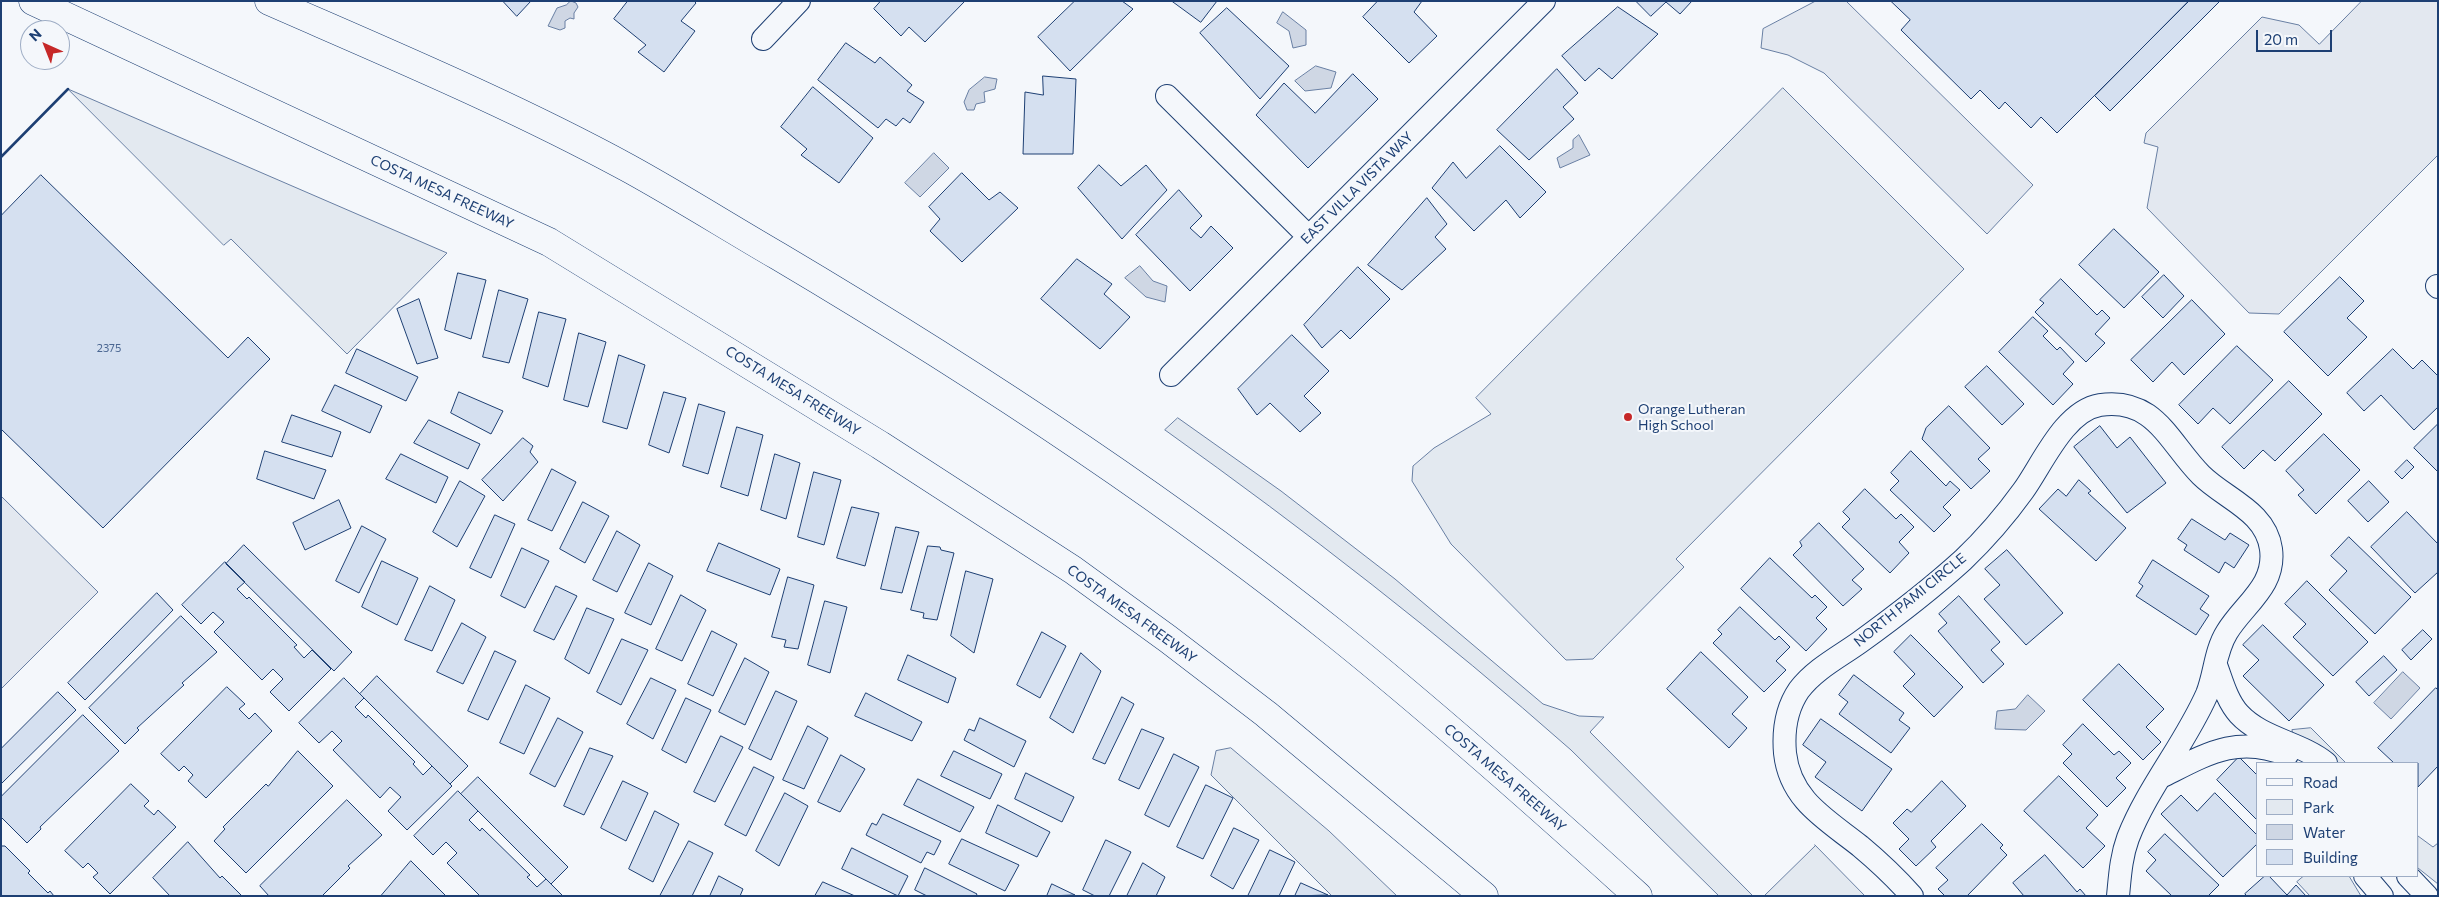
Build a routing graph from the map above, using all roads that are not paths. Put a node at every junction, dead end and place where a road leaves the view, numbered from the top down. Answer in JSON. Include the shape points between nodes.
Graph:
{"nodes":[{"id":1,"x":33,"y":1,"type":"edge"},
{"id":2,"x":268,"y":1,"type":"edge"},
{"id":3,"x":799,"y":1,"type":"edge"},
{"id":4,"x":1540,"y":3,"type":"edge"},
{"id":5,"x":763,"y":39,"type":"dead end"},
{"id":6,"x":1167,"y":96,"type":"dead end"},
{"id":7,"x":1308,"y":236,"type":"junction"},
{"id":8,"x":1171,"y":375,"type":"dead end"},
{"id":9,"x":2216,"y":665,"type":"junction"},
{"id":10,"x":2300,"y":762,"type":"edge"},
{"id":11,"x":2325,"y":762,"type":"edge"},
{"id":12,"x":2161,"y":777,"type":"junction"},
{"id":13,"x":2366,"y":877,"type":"edge"},
{"id":14,"x":2409,"y":877,"type":"edge"},
{"id":15,"x":1484,"y":896,"type":"edge"},
{"id":16,"x":1638,"y":896,"type":"edge"},
{"id":17,"x":1912,"y":896,"type":"edge"},
{"id":18,"x":2118,"y":896,"type":"edge"},
{"id":19,"x":2382,"y":896,"type":"edge"},
{"id":20,"x":2427,"y":896,"type":"edge"}],
"edges":[{"from":1,"to":15,"type":"highway","name":"COSTA MESA FREEWAY","via":[[549,242],[880,444],[1073,570],[1168,639],[1303,743]]},
{"from":2,"to":16,"type":"highway","name":"COSTA MESA FREEWAY","via":[[434,73],[628,168],[884,319],[1022,407],[1210,540],[1337,636],[1530,798]]},
{"from":3,"to":5,"type":"street"},
{"from":4,"to":7,"type":"street","name":"EAST VILLA VISTA WAY"},
{"from":6,"to":7,"type":"street"},
{"from":7,"to":8,"type":"street","name":"EAST VILLA VISTA WAY"},
{"from":9,"to":11,"type":"street","via":[[2233,706],[2250,724],[2304,748]]},
{"from":9,"to":12,"type":"street","name":"NORTH PAMI CIRCLE","via":[[2207,693]]},
{"from":9,"to":17,"type":"street","name":"NORTH PAMI CIRCLE","via":[[2227,631],[2268,579],[2272,566],[2267,533],[2251,512],[2200,474],[2152,416],[2121,405],[2087,409],[2070,422],[2024,490],[1978,545],[1904,608],[1819,670],[1798,692],[1787,715],[1784,738],[1787,768],[1804,800],[1820,817],[1880,864]]},
{"from":10,"to":12,"type":"street","via":[[2259,746],[2241,745],[2208,753]]},
{"from":12,"to":18,"type":"street","name":"NORTH PAMI CIRCLE","via":[[2127,840]]},
{"from":13,"to":19,"type":"street"},
{"from":14,"to":20,"type":"street"}]}
